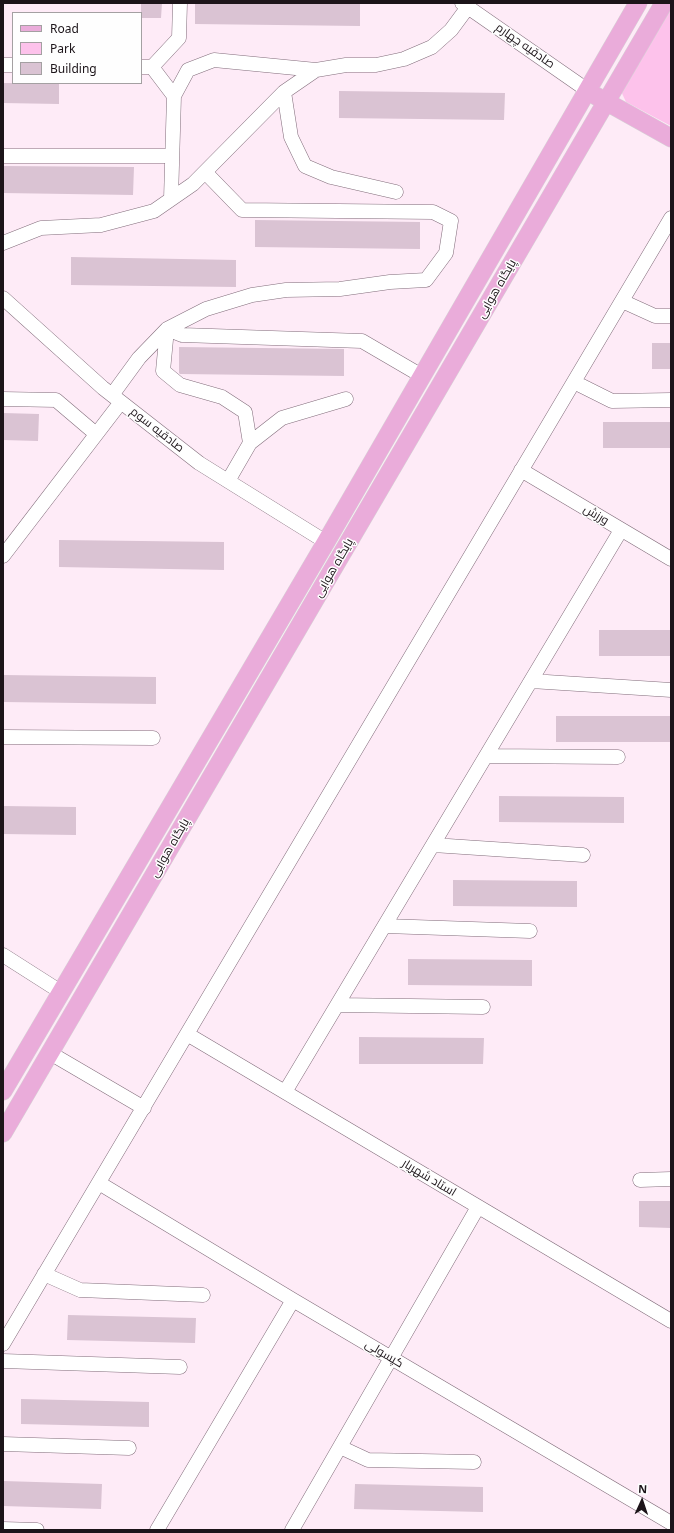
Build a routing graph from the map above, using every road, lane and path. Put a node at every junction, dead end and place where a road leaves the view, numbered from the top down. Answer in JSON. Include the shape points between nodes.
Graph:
{"nodes":[{"id":1,"x":180,"y":3,"type":"edge"},
{"id":2,"x":638,"y":3,"type":"edge"},
{"id":3,"x":664,"y":3,"type":"edge"},
{"id":4,"x":465,"y":5,"type":"edge"},
{"id":5,"x":147,"y":67,"type":"edge"},
{"id":6,"x":316,"y":70,"type":"junction"},
{"id":7,"x":587,"y":90,"type":"junction"},
{"id":8,"x":284,"y":92,"type":"junction"},
{"id":9,"x":174,"y":96,"type":"junction"},
{"id":10,"x":606,"y":102,"type":"junction"},
{"id":11,"x":671,"y":138,"type":"edge"},
{"id":12,"x":3,"y":156,"type":"edge"},
{"id":13,"x":172,"y":156,"type":"junction"},
{"id":14,"x":205,"y":172,"type":"junction"},
{"id":15,"x":396,"y":192,"type":"dead end"},
{"id":16,"x":171,"y":199,"type":"junction"},
{"id":17,"x":671,"y":218,"type":"edge"},
{"id":18,"x":3,"y":243,"type":"edge"},
{"id":19,"x":3,"y":298,"type":"edge"},
{"id":20,"x":622,"y":301,"type":"junction"},
{"id":21,"x":671,"y":316,"type":"edge"},
{"id":22,"x":167,"y":329,"type":"junction"},
{"id":23,"x":422,"y":376,"type":"junction"},
{"id":24,"x":574,"y":382,"type":"junction"},
{"id":25,"x":117,"y":398,"type":"junction"},
{"id":26,"x":3,"y":399,"type":"edge"},
{"id":27,"x":346,"y":399,"type":"dead end"},
{"id":28,"x":671,"y":400,"type":"edge"},
{"id":29,"x":96,"y":434,"type":"junction"},
{"id":30,"x":250,"y":443,"type":"junction"},
{"id":31,"x":522,"y":470,"type":"junction"},
{"id":32,"x":228,"y":481,"type":"junction"},
{"id":33,"x":621,"y":530,"type":"junction"},
{"id":34,"x":326,"y":542,"type":"junction"},
{"id":35,"x":343,"y":552,"type":"junction"},
{"id":36,"x":3,"y":556,"type":"edge"},
{"id":37,"x":671,"y":559,"type":"edge"},
{"id":38,"x":531,"y":681,"type":"junction"},
{"id":39,"x":671,"y":690,"type":"edge"},
{"id":40,"x":3,"y":737,"type":"edge"},
{"id":41,"x":153,"y":738,"type":"dead end"},
{"id":42,"x":486,"y":756,"type":"junction"},
{"id":43,"x":618,"y":757,"type":"dead end"},
{"id":44,"x":433,"y":845,"type":"junction"},
{"id":45,"x":583,"y":855,"type":"dead end"},
{"id":46,"x":385,"y":926,"type":"junction"},
{"id":47,"x":530,"y":931,"type":"dead end"},
{"id":48,"x":3,"y":955,"type":"edge"},
{"id":49,"x":61,"y":992,"type":"junction"},
{"id":50,"x":78,"y":1003,"type":"junction"},
{"id":51,"x":338,"y":1005,"type":"junction"},
{"id":52,"x":483,"y":1007,"type":"dead end"},
{"id":53,"x":187,"y":1034,"type":"junction"},
{"id":54,"x":50,"y":1053,"type":"junction"},
{"id":55,"x":3,"y":1091,"type":"edge"},
{"id":56,"x":286,"y":1092,"type":"junction"},
{"id":57,"x":144,"y":1108,"type":"junction"},
{"id":58,"x":3,"y":1134,"type":"edge"},
{"id":59,"x":640,"y":1180,"type":"dead end"},
{"id":60,"x":671,"y":1180,"type":"edge"},
{"id":61,"x":99,"y":1183,"type":"junction"},
{"id":62,"x":478,"y":1207,"type":"junction"},
{"id":63,"x":44,"y":1274,"type":"junction"},
{"id":64,"x":203,"y":1295,"type":"dead end"},
{"id":65,"x":293,"y":1300,"type":"junction"},
{"id":66,"x":671,"y":1321,"type":"edge"},
{"id":67,"x":3,"y":1344,"type":"edge"},
{"id":68,"x":391,"y":1358,"type":"junction"},
{"id":69,"x":3,"y":1361,"type":"edge"},
{"id":70,"x":180,"y":1367,"type":"dead end"},
{"id":71,"x":3,"y":1444,"type":"edge"},
{"id":72,"x":340,"y":1447,"type":"junction"},
{"id":73,"x":129,"y":1448,"type":"dead end"},
{"id":74,"x":474,"y":1462,"type":"dead end"},
{"id":75,"x":668,"y":1525,"type":"edge"},
{"id":76,"x":3,"y":1529,"type":"edge"},
{"id":77,"x":37,"y":1530,"type":"edge"},
{"id":78,"x":157,"y":1530,"type":"edge"},
{"id":79,"x":293,"y":1530,"type":"edge"}],
"edges":[{"from":1,"to":5,"type":"street","via":[[179,38]]},
{"from":2,"to":7,"type":"main road","name":"پایگاه هوایی"},
{"from":3,"to":10,"type":"main road","name":"پایگاه هوایی"},
{"from":4,"to":6,"type":"street","via":[[451,30],[432,47],[404,59],[376,65],[346,65]]},
{"from":4,"to":7,"type":"street","name":"صادقیه چهارم"},
{"from":5,"to":9,"type":"street"},
{"from":6,"to":8,"type":"street"},
{"from":6,"to":9,"type":"street","via":[[214,60],[188,70]]},
{"from":7,"to":10,"type":"main road"},
{"from":7,"to":23,"type":"main road","name":"پایگاه هوایی"},
{"from":8,"to":14,"type":"street"},
{"from":8,"to":15,"type":"street","via":[[291,137],[305,166],[331,177]]},
{"from":9,"to":13,"type":"street"},
{"from":10,"to":11,"type":"main road"},
{"from":10,"to":35,"type":"main road","name":"پایگاه هوایی"},
{"from":12,"to":13,"type":"street"},
{"from":13,"to":16,"type":"street"},
{"from":14,"to":16,"type":"street"},
{"from":14,"to":22,"type":"street","via":[[242,210],[434,212],[451,221],[446,253],[426,280],[340,289],[286,290],[252,295],[206,309]]},
{"from":16,"to":18,"type":"street","via":[[154,211],[101,225],[41,228]]},
{"from":17,"to":20,"type":"street"},
{"from":19,"to":25,"type":"street","name":"صادقیه سوم"},
{"from":20,"to":21,"type":"street","via":[[655,316]]},
{"from":20,"to":24,"type":"street"},
{"from":22,"to":23,"type":"street","via":[[182,335],[362,341]]},
{"from":22,"to":25,"type":"street","via":[[139,358]]},
{"from":22,"to":30,"type":"street","via":[[163,371],[180,385],[222,397],[245,412]]},
{"from":23,"to":34,"type":"main road","name":"پایگاه هوایی"},
{"from":24,"to":28,"type":"street","via":[[612,401]]},
{"from":24,"to":31,"type":"street"},
{"from":25,"to":29,"type":"street"},
{"from":25,"to":32,"type":"street","name":"صادقیه سوم","via":[[200,463]]},
{"from":26,"to":29,"type":"street","via":[[56,400]]},
{"from":27,"to":30,"type":"street","via":[[282,418]]},
{"from":29,"to":36,"type":"street"},
{"from":30,"to":32,"type":"street"},
{"from":31,"to":33,"type":"street","name":"ورزش"},
{"from":31,"to":53,"type":"street"},
{"from":32,"to":34,"type":"street","name":"صادقیه سوم"},
{"from":33,"to":37,"type":"street","name":"ورزش"},
{"from":33,"to":38,"type":"street"},
{"from":34,"to":35,"type":"main road"},
{"from":34,"to":49,"type":"main road","name":"پایگاه هوایی"},
{"from":35,"to":50,"type":"main road","name":"پایگاه هوایی"},
{"from":38,"to":39,"type":"street"},
{"from":38,"to":42,"type":"street"},
{"from":40,"to":41,"type":"street"},
{"from":42,"to":43,"type":"street"},
{"from":42,"to":44,"type":"street"},
{"from":44,"to":45,"type":"street"},
{"from":44,"to":46,"type":"street"},
{"from":46,"to":47,"type":"street"},
{"from":46,"to":51,"type":"street"},
{"from":48,"to":49,"type":"street"},
{"from":49,"to":50,"type":"main road"},
{"from":49,"to":55,"type":"main road","name":"پایگاه هوایی"},
{"from":50,"to":54,"type":"main road","name":"پایگاه هوایی"},
{"from":51,"to":52,"type":"street"},
{"from":51,"to":56,"type":"street"},
{"from":53,"to":56,"type":"street","name":"استاد شهریار"},
{"from":53,"to":57,"type":"street"},
{"from":54,"to":57,"type":"street"},
{"from":54,"to":58,"type":"main road","name":"پایگاه هوایی"},
{"from":56,"to":62,"type":"street","name":"استاد شهریار"},
{"from":57,"to":61,"type":"street"},
{"from":59,"to":60,"type":"street"},
{"from":61,"to":63,"type":"street"},
{"from":61,"to":65,"type":"street","name":"کپسولی"},
{"from":62,"to":66,"type":"street","name":"استاد شهریار"},
{"from":62,"to":68,"type":"street"},
{"from":63,"to":64,"type":"street","via":[[80,1290]]},
{"from":63,"to":67,"type":"street"},
{"from":65,"to":68,"type":"street","name":"کپسولی"},
{"from":65,"to":78,"type":"street"},
{"from":68,"to":72,"type":"street"},
{"from":68,"to":75,"type":"street","name":"کپسولی"},
{"from":69,"to":70,"type":"street"},
{"from":71,"to":73,"type":"street"},
{"from":72,"to":74,"type":"street","via":[[368,1460]]},
{"from":72,"to":79,"type":"street"},
{"from":76,"to":77,"type":"street"}]}
